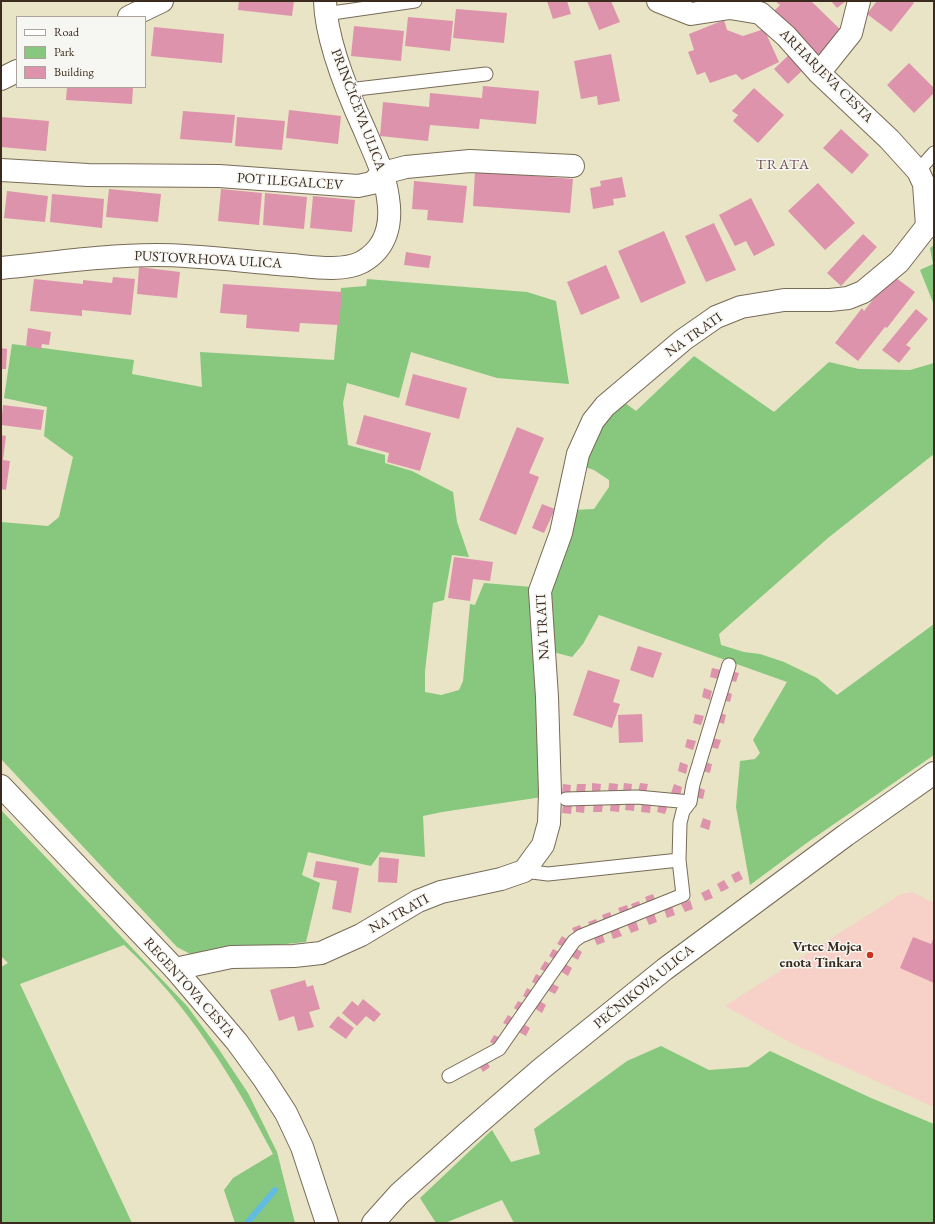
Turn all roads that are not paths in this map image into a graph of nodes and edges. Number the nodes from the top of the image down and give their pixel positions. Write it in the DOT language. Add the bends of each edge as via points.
graph roads {
  1 [pos="162,1"];
  2 [pos="415,1"];
  3 [pos="658,1"];
  4 [pos="859,1"];
  5 [pos="325,7"];
  6 [pos="131,16"];
  7 [pos="16,72"];
  8 [pos="818,73"];
  9 [pos="486,74"];
  10 [pos="1,79"];
  11 [pos="348,90"];
  12 [pos="934,153"];
  13 [pos="573,166"];
  14 [pos="1,170"];
  15 [pos="918,171"];
  16 [pos="383,173"];
  17 [pos="390,219"];
  18 [pos="930,226"];
  19 [pos="1,268"];
  20 [pos="729,665"];
  21 [pos="934,773"];
  22 [pos="1,786"];
  23 [pos="566,798"];
  24 [pos="690,802"];
  25 [pos="679,860"];
  26 [pos="524,871"];
  27 [pos="174,970"];
  28 [pos="449,1076"];
  29 [pos="327,1223"];
  30 [pos="373,1223"];
  1 -- 6 [label="street"];
  2 -- 5 [label="lane"];
  3 -- 8 [label="street, ARHARJEVA CESTA" via="691,14 730,8 760,13 786,36"];
  4 -- 8 [label="street" via="851,33"];
  5 -- 11 [label="street, PRINČIČEVA ULICA" via="330,37"];
  7 -- 10 [label="street"];
  8 -- 15 [label="street, ARHARJEVA CESTA" via="889,139"];
  9 -- 11 [label="lane"];
  11 -- 16 [label="street, PRINČIČEVA ULICA"];
  12 -- 15 [label="lane"];
  13 -- 16 [label="street, POT ILEGALCEV" via="470,161 406,167"];
  14 -- 16 [label="street, POT ILEGALCEV" via="88,175 219,176 358,186 372,183"];
  15 -- 18 [label="street, ARHARJEVA CESTA" via="924,184"];
  16 -- 17 [label="street, PRINČIČEVA ULICA"];
  17 -- 19 [label="street, PUSTOVRHOVA ULICA" via="383,244 363,262 347,267 157,255"];
  18 -- 26 [label="street, NA TRATI" via="899,262 863,292 848,298 784,300 741,307 716,317 683,340 605,406 593,421 578,454 561,532 540,591 547,697 549,823 543,845"];
  20 -- 24 [label="lane"];
  21 -- 30 [label="street, PEČNIKOVA ULICA" via="665,969 541,1069 466,1134 399,1194"];
  22 -- 27 [label="street, REGENTOVA CESTA"];
  23 -- 24 [label="lane" via="636,797"];
  24 -- 25 [label="lane" via="683,811 680,824"];
  25 -- 26 [label="lane" via="548,874"];
  25 -- 28 [label="lane" via="683,895 574,941 499,1049"];
  26 -- 27 [label="street, NA TRATI" via="501,879 441,892 418,901 361,935 321,953 231,957"];
  27 -- 29 [label="street, REGENTOVA CESTA" via="237,1042 286,1113 302,1147"];
}
